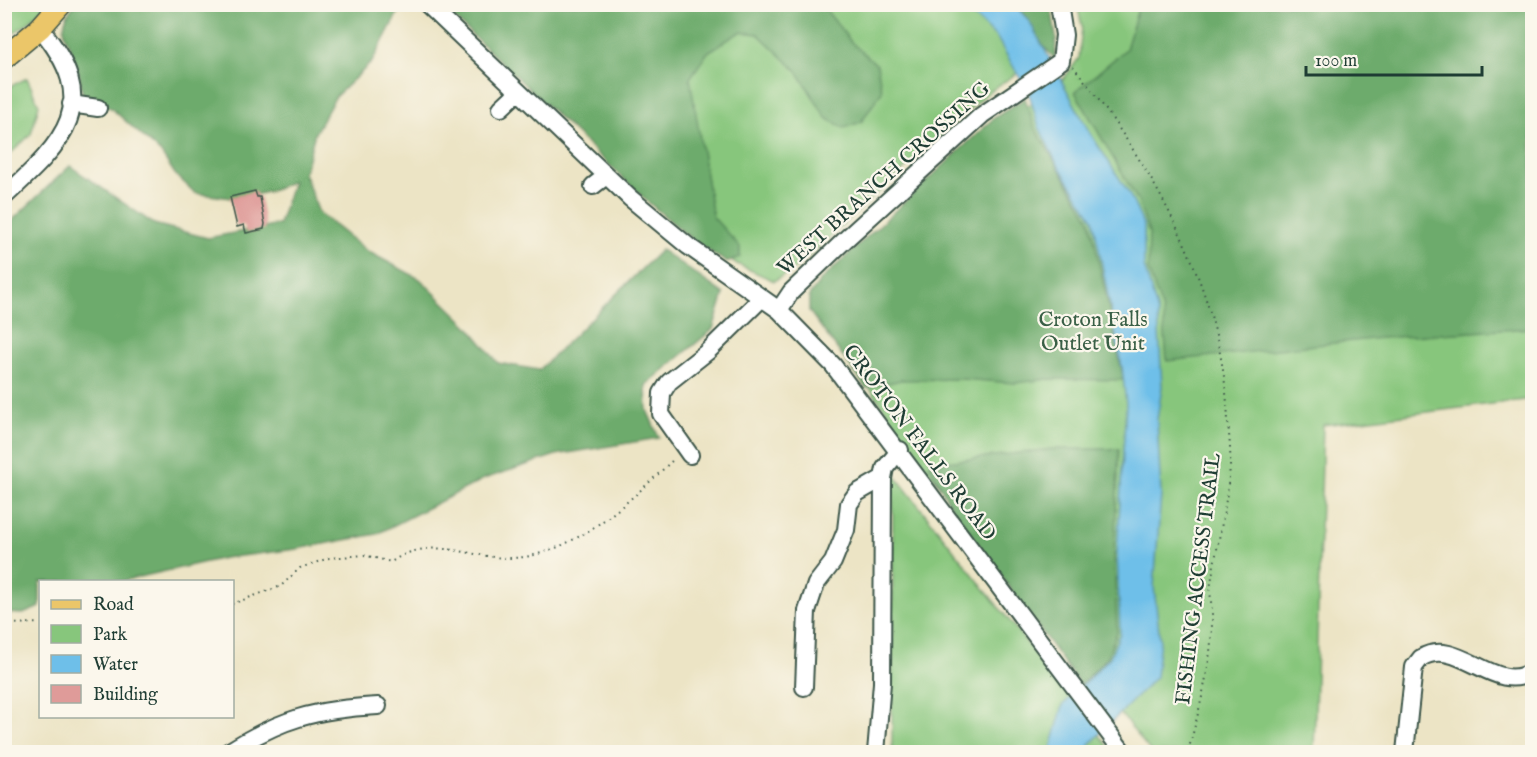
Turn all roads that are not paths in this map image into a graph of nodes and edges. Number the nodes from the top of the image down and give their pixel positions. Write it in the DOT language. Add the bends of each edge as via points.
graph roads {
  1 [pos="61,4"];
  2 [pos="427,4"];
  3 [pos="1059,4"];
  4 [pos="40,28"];
  5 [pos="4,58"];
  6 [pos="518,92"];
  7 [pos="71,104"];
  8 [pos="98,108"];
  9 [pos="501,108"];
  10 [pos="4,197"];
  11 [pos="762,298"];
  12 [pos="779,310"];
  13 [pos="895,444"];
  14 [pos="688,451"];
  15 [pos="883,478"];
  16 [pos="1533,671"];
  17 [pos="804,687"];
  18 [pos="378,706"];
  19 [pos="228,753"];
  20 [pos="876,753"];
  21 [pos="1123,753"];
  22 [pos="1405,753"];
  1 -- 4 [label="main road"];
  2 -- 6 [label="street, CROTON FALLS ROAD"];
  3 -- 12 [label="street, WEST BRANCH CROSSING" via="1064,35 1059,60 982,115 847,238 791,292"];
  4 -- 5 [label="main road"];
  4 -- 7 [label="street" via="64,60"];
  6 -- 9 [label="street"];
  6 -- 11 [label="street, CROTON FALLS ROAD" via="599,181"];
  7 -- 8 [label="street"];
  7 -- 10 [label="street" via="59,140"];
  11 -- 12 [label="street, CROTON FALLS ROAD"];
  11 -- 14 [label="street" via="707,352 669,382 662,393 661,414"];
  12 -- 13 [label="street, CROTON FALLS ROAD" via="833,364"];
  13 -- 15 [label="street"];
  13 -- 21 [label="street, CROTON FALLS ROAD"];
  15 -- 17 [label="street" via="857,493 849,504 846,530 833,562 816,584 807,611"];
  15 -- 20 [label="street" via="882,682"];
  16 -- 22 [label="street" via="1499,674 1447,652 1421,658 1414,667"];
  18 -- 19 [label="street" via="298,717 256,734"];
}
